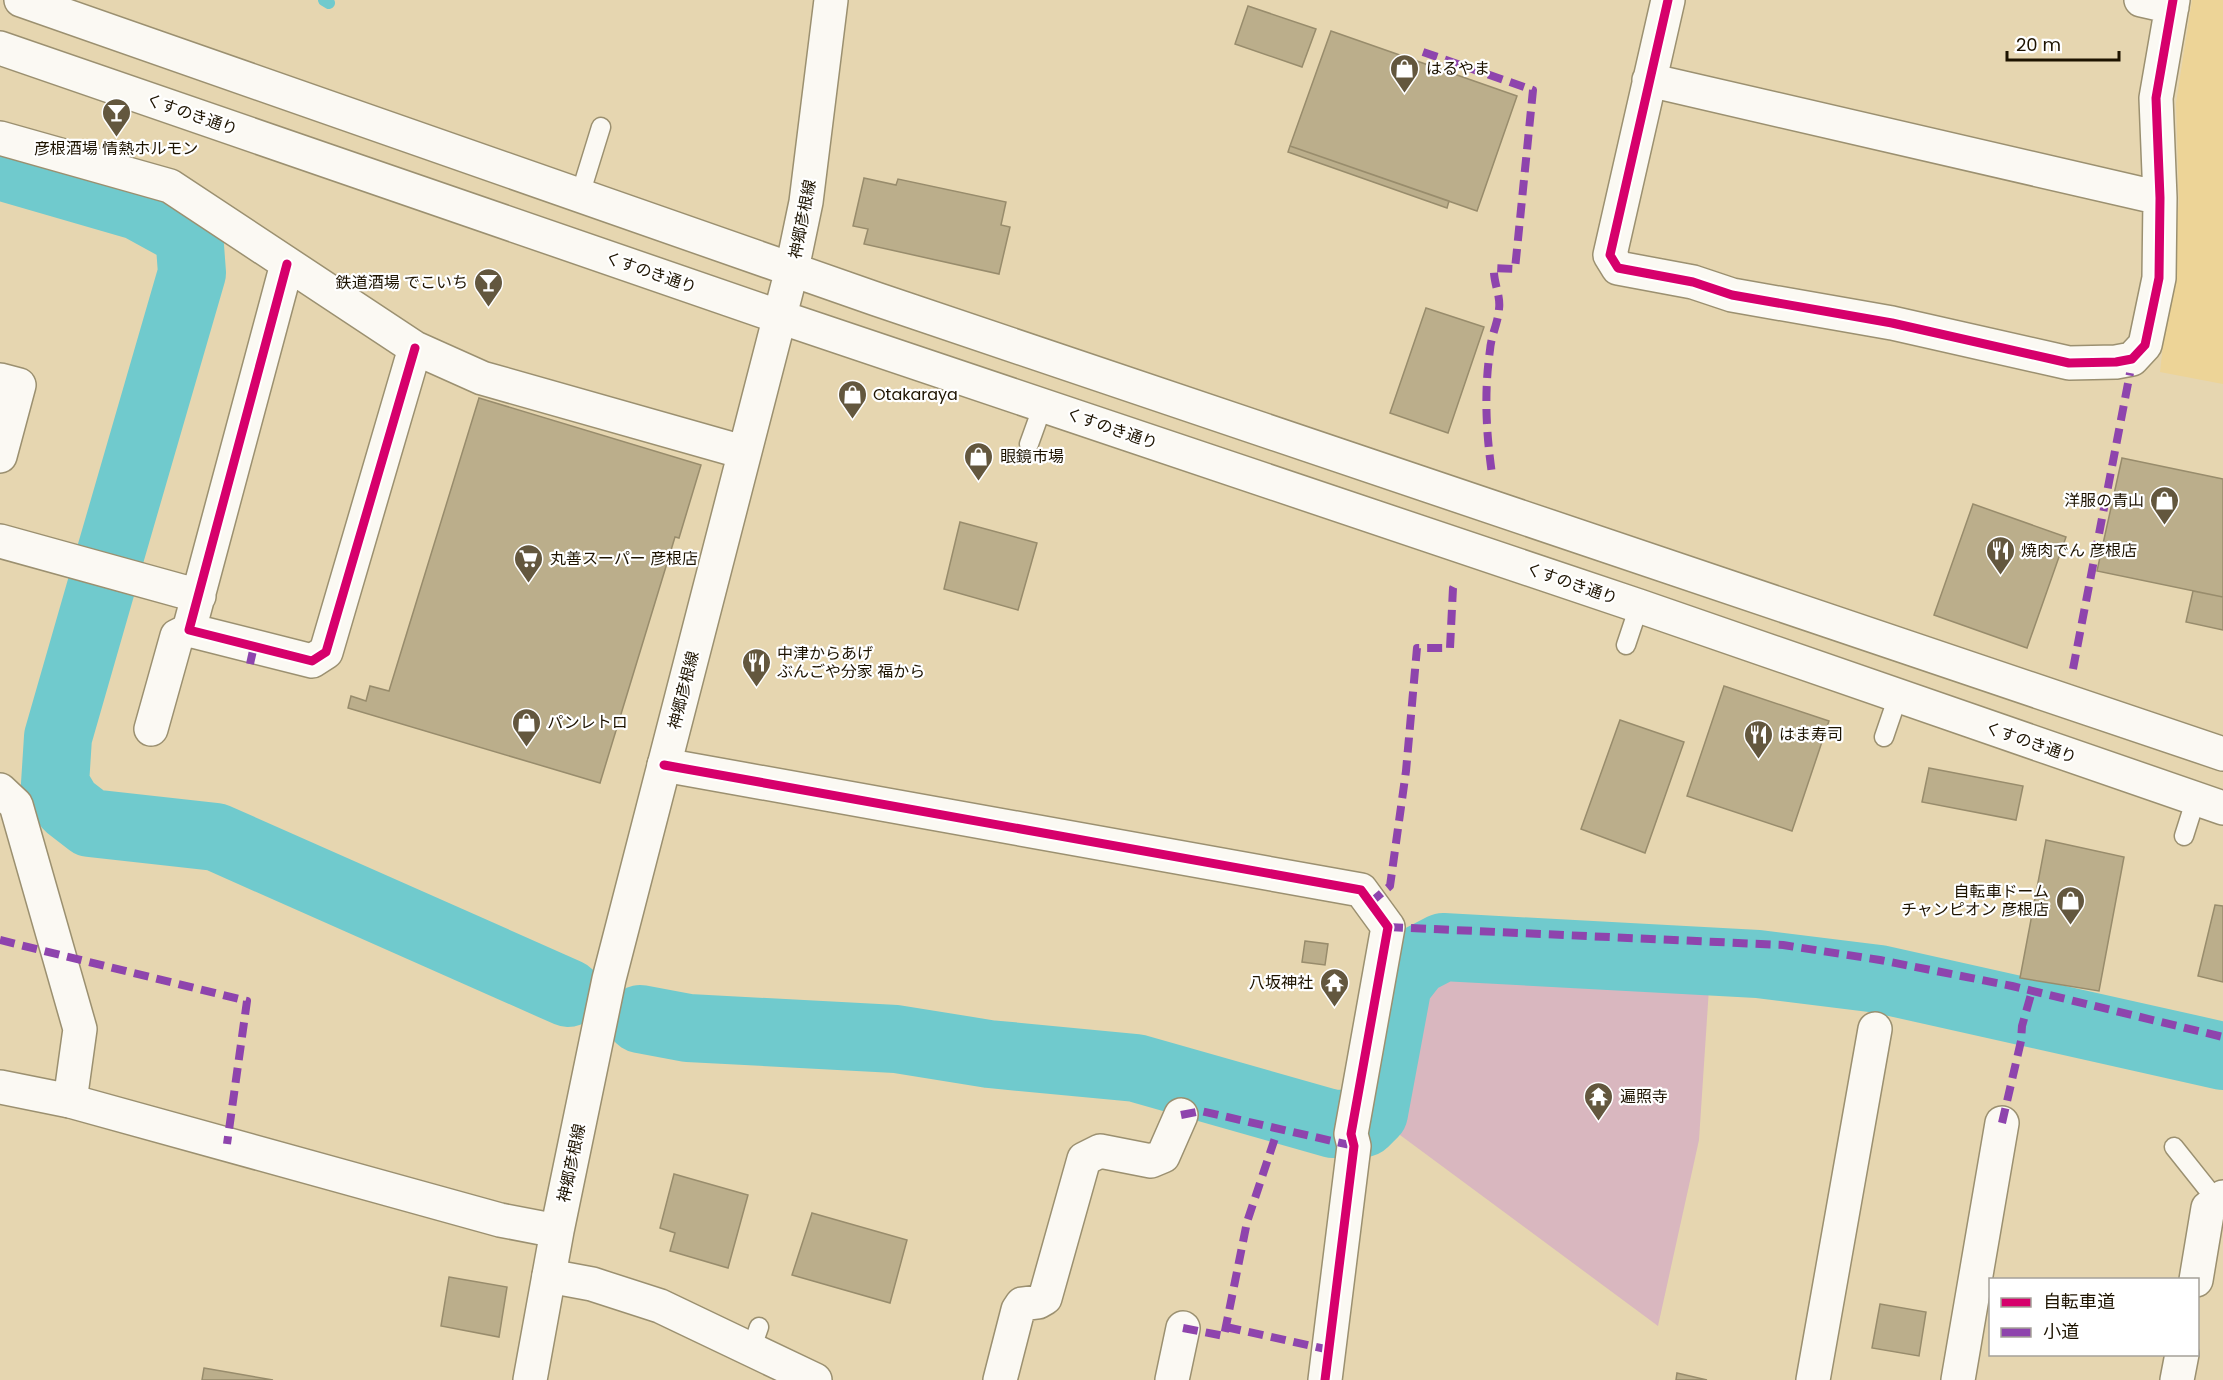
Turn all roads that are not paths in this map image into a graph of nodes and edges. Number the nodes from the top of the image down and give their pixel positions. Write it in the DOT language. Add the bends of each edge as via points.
graph roads {
  1 [pos="21,0"];
  2 [pos="831,0"];
  3 [pos="1668,0"];
  4 [pos="2162,2"];
  5 [pos="0,48"];
  6 [pos="1649,80"];
  7 [pos="601,126"];
  8 [pos="0,138"];
  9 [pos="580,195"];
  10 [pos="2160,198"];
  11 [pos="287,264"];
  12 [pos="792,269"];
  13 [pos="780,317"];
  14 [pos="414,348"];
  15 [pos="0,380"];
  16 [pos="1043,405"];
  17 [pos="1029,444"];
  18 [pos="743,452"];
  19 [pos="0,456"];
  20 [pos="0,541"];
  21 [pos="199,596"];
  22 [pos="1640,606"];
  23 [pos="189,630"];
  24 [pos="1626,645"];
  25 [pos="1898,696"];
  26 [pos="151,729"];
  27 [pos="1884,737"];
  28 [pos="2223,754"];
  29 [pos="664,765"];
  30 [pos="0,790"];
  31 [pos="2210,803"];
  32 [pos="2184,836"];
  33 [pos="1875,1029"];
  34 [pos="0,1088"];
  35 [pos="70,1101"];
  36 [pos="1181,1115"];
  37 [pos="2002,1123"];
  38 [pos="2174,1148"];
  39 [pos="2220,1199"];
  40 [pos="557,1231"];
  41 [pos="549,1276"];
  42 [pos="2196,1278"];
  43 [pos="1183,1328"];
  44 [pos="2182,1356"];
  45 [pos="530,1380"];
  46 [pos="815,1380"];
  47 [pos="1000,1380"];
  48 [pos="1172,1380"];
  49 [pos="1325,1380"];
  50 [pos="1813,1380"];
  51 [pos="1958,1380"];
  52 [pos="2177,1380"];
  1 -- 9 [label="street"];
  2 -- 12 [label="street, 神郷彦根線" via="808,193"];
  3 -- 6 [label="street"];
  4 -- 10 [label="street" via="2156,98"];
  5 -- 13 [label="street, くすのき通り"];
  6 -- 10 [label="street"];
  6 -- 10 [label="street" via="1610,255 1618,268 1693,282 1732,295 1892,323 2069,363 2132,359 2145,345 2159,278"];
  7 -- 9 [label="lane"];
  8 -- 11 [label="street" via="170,186"];
  9 -- 12 [label="street"];
  11 -- 14 [label="street"];
  11 -- 21 [label="street"];
  12 -- 13 [label="street, 神郷彦根線"];
  12 -- 28 [label="street"];
  13 -- 16 [label="street, くすのき通り"];
  13 -- 18 [label="street, 神郷彦根線"];
  14 -- 18 [label="street" via="482,378"];
  14 -- 23 [label="street" via="326,652 312,661"];
  15 -- 19 [label="street" via="19,385"];
  16 -- 17 [label="lane"];
  16 -- 22 [label="street, くすのき通り"];
  18 -- 29 [label="street, 神郷彦根線"];
  20 -- 21 [label="street"];
  21 -- 23 [label="street"];
  22 -- 24 [label="lane"];
  22 -- 25 [label="street, くすのき通り"];
  23 -- 26 [label="street" via="177,636"];
  25 -- 27 [label="lane"];
  25 -- 31 [label="street, くすのき通り"];
  29 -- 40 [label="street, 神郷彦根線" via="609,979"];
  29 -- 49 [label="street" via="1361,890 1388,927 1353,1121 1354,1146"];
  30 -- 35 [label="street" via="16,805 80,1029"];
  31 -- 32 [label="lane"];
  33 -- 50 [label="street"];
  34 -- 35 [label="street"];
  35 -- 40 [label="street" via="500,1220"];
  36 -- 47 [label="street" via="1162,1155 1151,1161 1100,1151 1084,1159 1046,1298 1022,1304 1018,1310"];
  37 -- 51 [label="street"];
  38 -- 39 [label="lane"];
  39 -- 42 [label="street" via="2208,1208"];
  40 -- 41 [label="street, 神郷彦根線"];
  41 -- 45 [label="street, 神郷彦根線"];
  41 -- 46 [label="street" via="592,1284 755,1338"];
  43 -- 48 [label="street"];
  44 -- 52 [label="street"];
}
